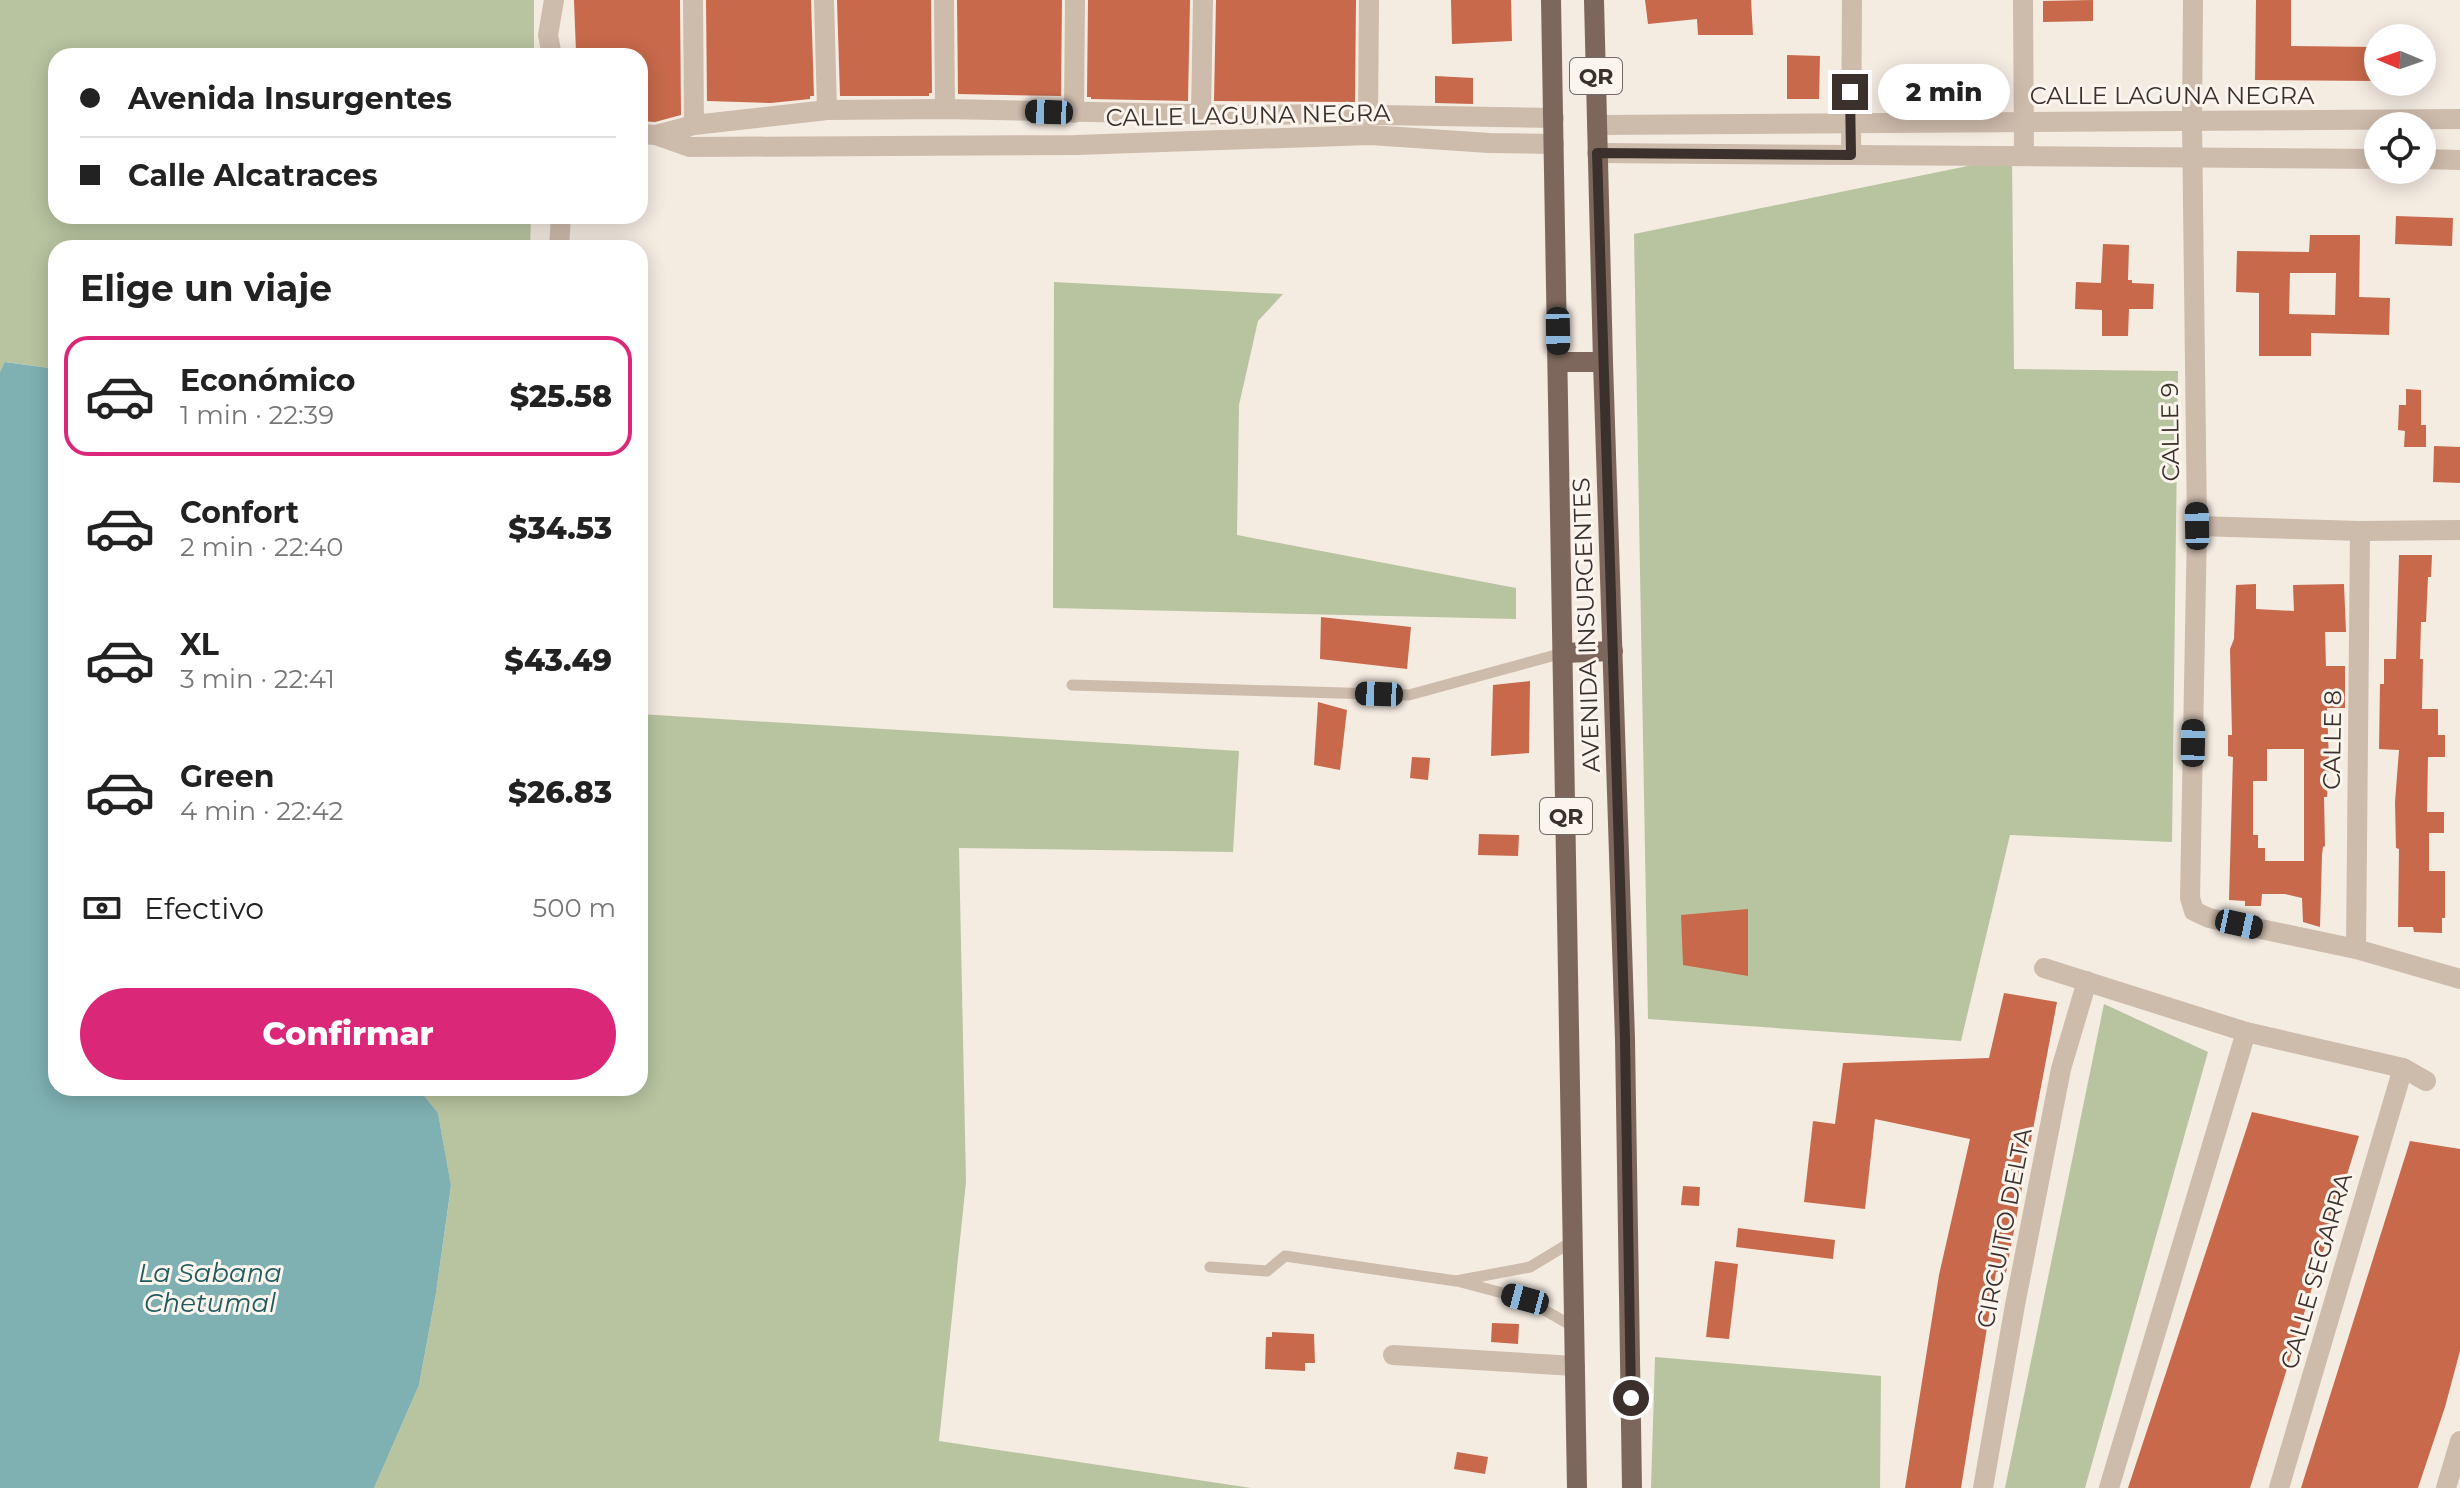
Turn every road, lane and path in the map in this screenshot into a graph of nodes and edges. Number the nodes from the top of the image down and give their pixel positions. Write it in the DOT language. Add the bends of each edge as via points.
graph roads {
  1 [pos="554,0"];
  2 [pos="693,0"];
  3 [pos="824,0"];
  4 [pos="944,0"];
  5 [pos="1075,0"];
  6 [pos="1203,0"];
  7 [pos="1369,0"];
  8 [pos="1551,0"];
  9 [pos="1594,0"];
  10 [pos="1852,0"];
  11 [pos="2023,0"];
  12 [pos="2193,0"];
  13 [pos="550,48"];
  14 [pos="945,109"];
  15 [pos="827,110"];
  16 [pos="1074,113"];
  17 [pos="1201,114"];
  18 [pos="1368,116"];
  19 [pos="1554,118"];
  20 [pos="2460,119"];
  21 [pos="2192,121"];
  22 [pos="2025,122"];
  23 [pos="1850,123"];
  24 [pos="694,125"];
  25 [pos="1597,125"];
  26 [pos="648,134"];
  27 [pos="1554,144"];
  28 [pos="1597,153"];
  29 [pos="1851,155"];
  30 [pos="2024,156"];
  31 [pos="2193,158"];
  32 [pos="2364,159"];
  33 [pos="2436,159"];
  34 [pos="2460,160"];
  35 [pos="1558,362"];
  36 [pos="1603,362"];
  37 [pos="2197,526"];
  38 [pos="2460,530"];
  39 [pos="2360,531"];
  40 [pos="1613,651"];
  41 [pos="1563,653"];
  42 [pos="1072,685"];
  43 [pos="2356,949"];
  44 [pos="2044,968"];
  45 [pos="2460,979"];
  46 [pos="2087,981"];
  47 [pos="2246,1032"];
  48 [pos="2403,1068"];
  49 [pos="2426,1081"];
  50 [pos="1573,1241"];
  51 [pos="1210,1267"];
  52 [pos="1456,1281"];
  53 [pos="1574,1327"];
  54 [pos="1393,1355"];
  55 [pos="1575,1366"];
  56 [pos="2460,1441"];
  57 [pos="1577,1488"];
  58 [pos="1632,1488"];
  59 [pos="1983,1488"];
  60 [pos="2109,1488"];
  61 [pos="2279,1488"];
  62 [pos="2446,1488"];
  1 -- 13 [label="street"];
  2 -- 24 [label="street"];
  3 -- 15 [label="street"];
  4 -- 14 [label="street"];
  5 -- 16 [label="street"];
  6 -- 17 [label="street"];
  7 -- 18 [label="street"];
  8 -- 19 [label="main road, AVENIDA INSURGENTES / QR"];
  9 -- 25 [label="main road, AVENIDA INSURGENTES / QR"];
  10 -- 23 [label="street"];
  11 -- 22 [label="street"];
  12 -- 21 [label="street, CALLE 9"];
  14 -- 15 [label="street, CALLE LAGUNA NEGRA"];
  14 -- 16 [label="street, CALLE LAGUNA NEGRA"];
  15 -- 24 [label="street, CALLE LAGUNA NEGRA"];
  16 -- 17 [label="street, CALLE LAGUNA NEGRA"];
  17 -- 18 [label="street, CALLE LAGUNA NEGRA"];
  18 -- 19 [label="street, CALLE LAGUNA NEGRA"];
  19 -- 27 [label="main road, AVENIDA INSURGENTES / QR"];
  20 -- 21 [label="street, CALLE LAGUNA NEGRA"];
  21 -- 22 [label="street, CALLE LAGUNA NEGRA"];
  21 -- 31 [label="street, CALLE 9"];
  22 -- 23 [label="street, CALLE LAGUNA NEGRA"];
  22 -- 30 [label="street"];
  23 -- 25 [label="street, CALLE LAGUNA NEGRA"];
  23 -- 29 [label="street"];
  24 -- 26 [label="street, CALLE LAGUNA NEGRA"];
  25 -- 28 [label="main road, AVENIDA INSURGENTES / QR"];
  26 -- 27 [label="street, CALLE LAGUNA NEGRA" via="690,147 1076,145 1370,135"];
  27 -- 35 [label="main road, AVENIDA INSURGENTES / QR"];
  28 -- 29 [label="street"];
  28 -- 36 [label="main road, AVENIDA INSURGENTES / QR"];
  29 -- 30 [label="street"];
  30 -- 31 [label="street"];
  31 -- 32 [label="street"];
  31 -- 37 [label="street, CALLE 9"];
  33 -- 34 [label="street"];
  35 -- 36 [label="main road"];
  35 -- 41 [label="main road, AVENIDA INSURGENTES / QR"];
  36 -- 40 [label="main road, AVENIDA INSURGENTES / QR"];
  37 -- 39 [label="street"];
  37 -- 43 [label="street, CALLE 9" via="2190,898 2194,911"];
  38 -- 39 [label="street"];
  39 -- 43 [label="street, CALLE 8"];
  40 -- 41 [label="main road"];
  40 -- 58 [label="main road, AVENIDA INSURGENTES / QR"];
  41 -- 42 [label="lane" via="1409,695"];
  41 -- 50 [label="main road, AVENIDA INSURGENTES / QR"];
  43 -- 45 [label="street"];
  44 -- 46 [label="street"];
  46 -- 47 [label="street"];
  46 -- 59 [label="street, CIRCUITO DELTA" via="2061,1069"];
  47 -- 48 [label="street"];
  47 -- 60 [label="street"];
  48 -- 49 [label="street"];
  48 -- 61 [label="street, CALLE SEGARRA"];
  50 -- 52 [label="lane" via="1530,1267"];
  50 -- 53 [label="main road, AVENIDA INSURGENTES / QR"];
  51 -- 52 [label="lane" via="1267,1271 1285,1256"];
  52 -- 53 [label="lane" via="1525,1299"];
  53 -- 55 [label="main road, AVENIDA INSURGENTES / QR"];
  54 -- 55 [label="street"];
  55 -- 57 [label="main road, AVENIDA INSURGENTES / QR"];
  56 -- 62 [label="street"];
}
